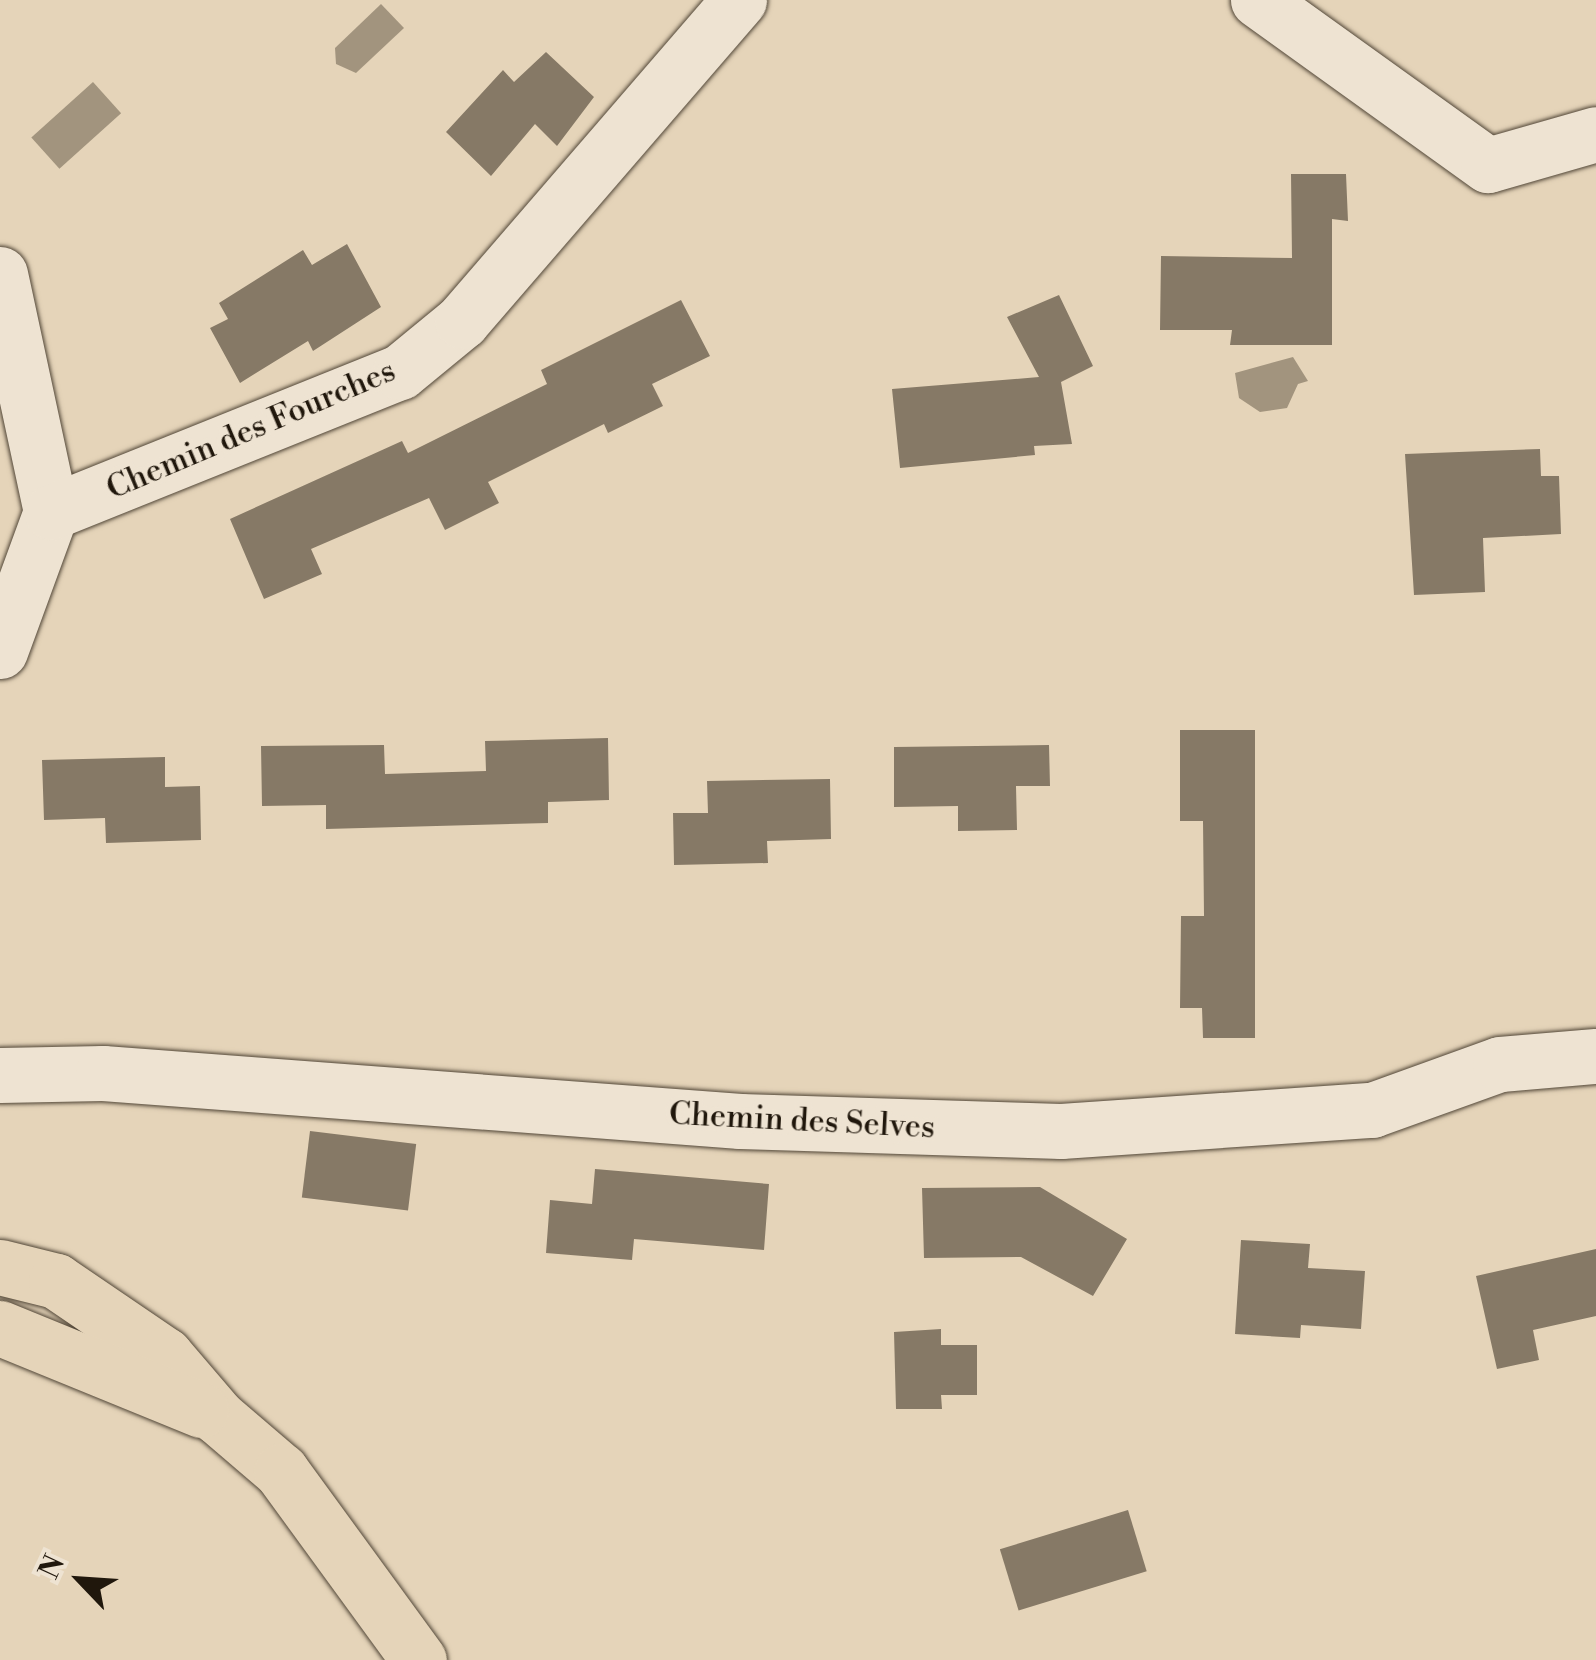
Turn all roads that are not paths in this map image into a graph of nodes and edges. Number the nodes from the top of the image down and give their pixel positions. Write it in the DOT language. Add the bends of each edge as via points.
graph roads {
  1 [pos="740,0"];
  2 [pos="1258,0"];
  3 [pos="1596,134"];
  4 [pos="0,274"];
  5 [pos="51,512"];
  6 [pos="0,651"];
  7 [pos="1596,1056"];
  8 [pos="0,1076"];
  9 [pos="0,1267"];
  10 [pos="0,1328"];
  11 [pos="218,1417"];
  12 [pos="419,1660"];
  1 -- 5 [label="street, Chemin des Fourches" via="462,321 400,372"];
  2 -- 3 [label="street" via="1488,166"];
  4 -- 5 [label="street"];
  5 -- 6 [label="street"];
  7 -- 8 [label="street, Chemin des Selves" via="1500,1064 1372,1110 1061,1131 740,1121 103,1073"];
  9 -- 11 [label="main road" via="56,1281 165,1354"];
  10 -- 11 [label="main road"];
  11 -- 12 [label="main road" via="281,1471"];
}
